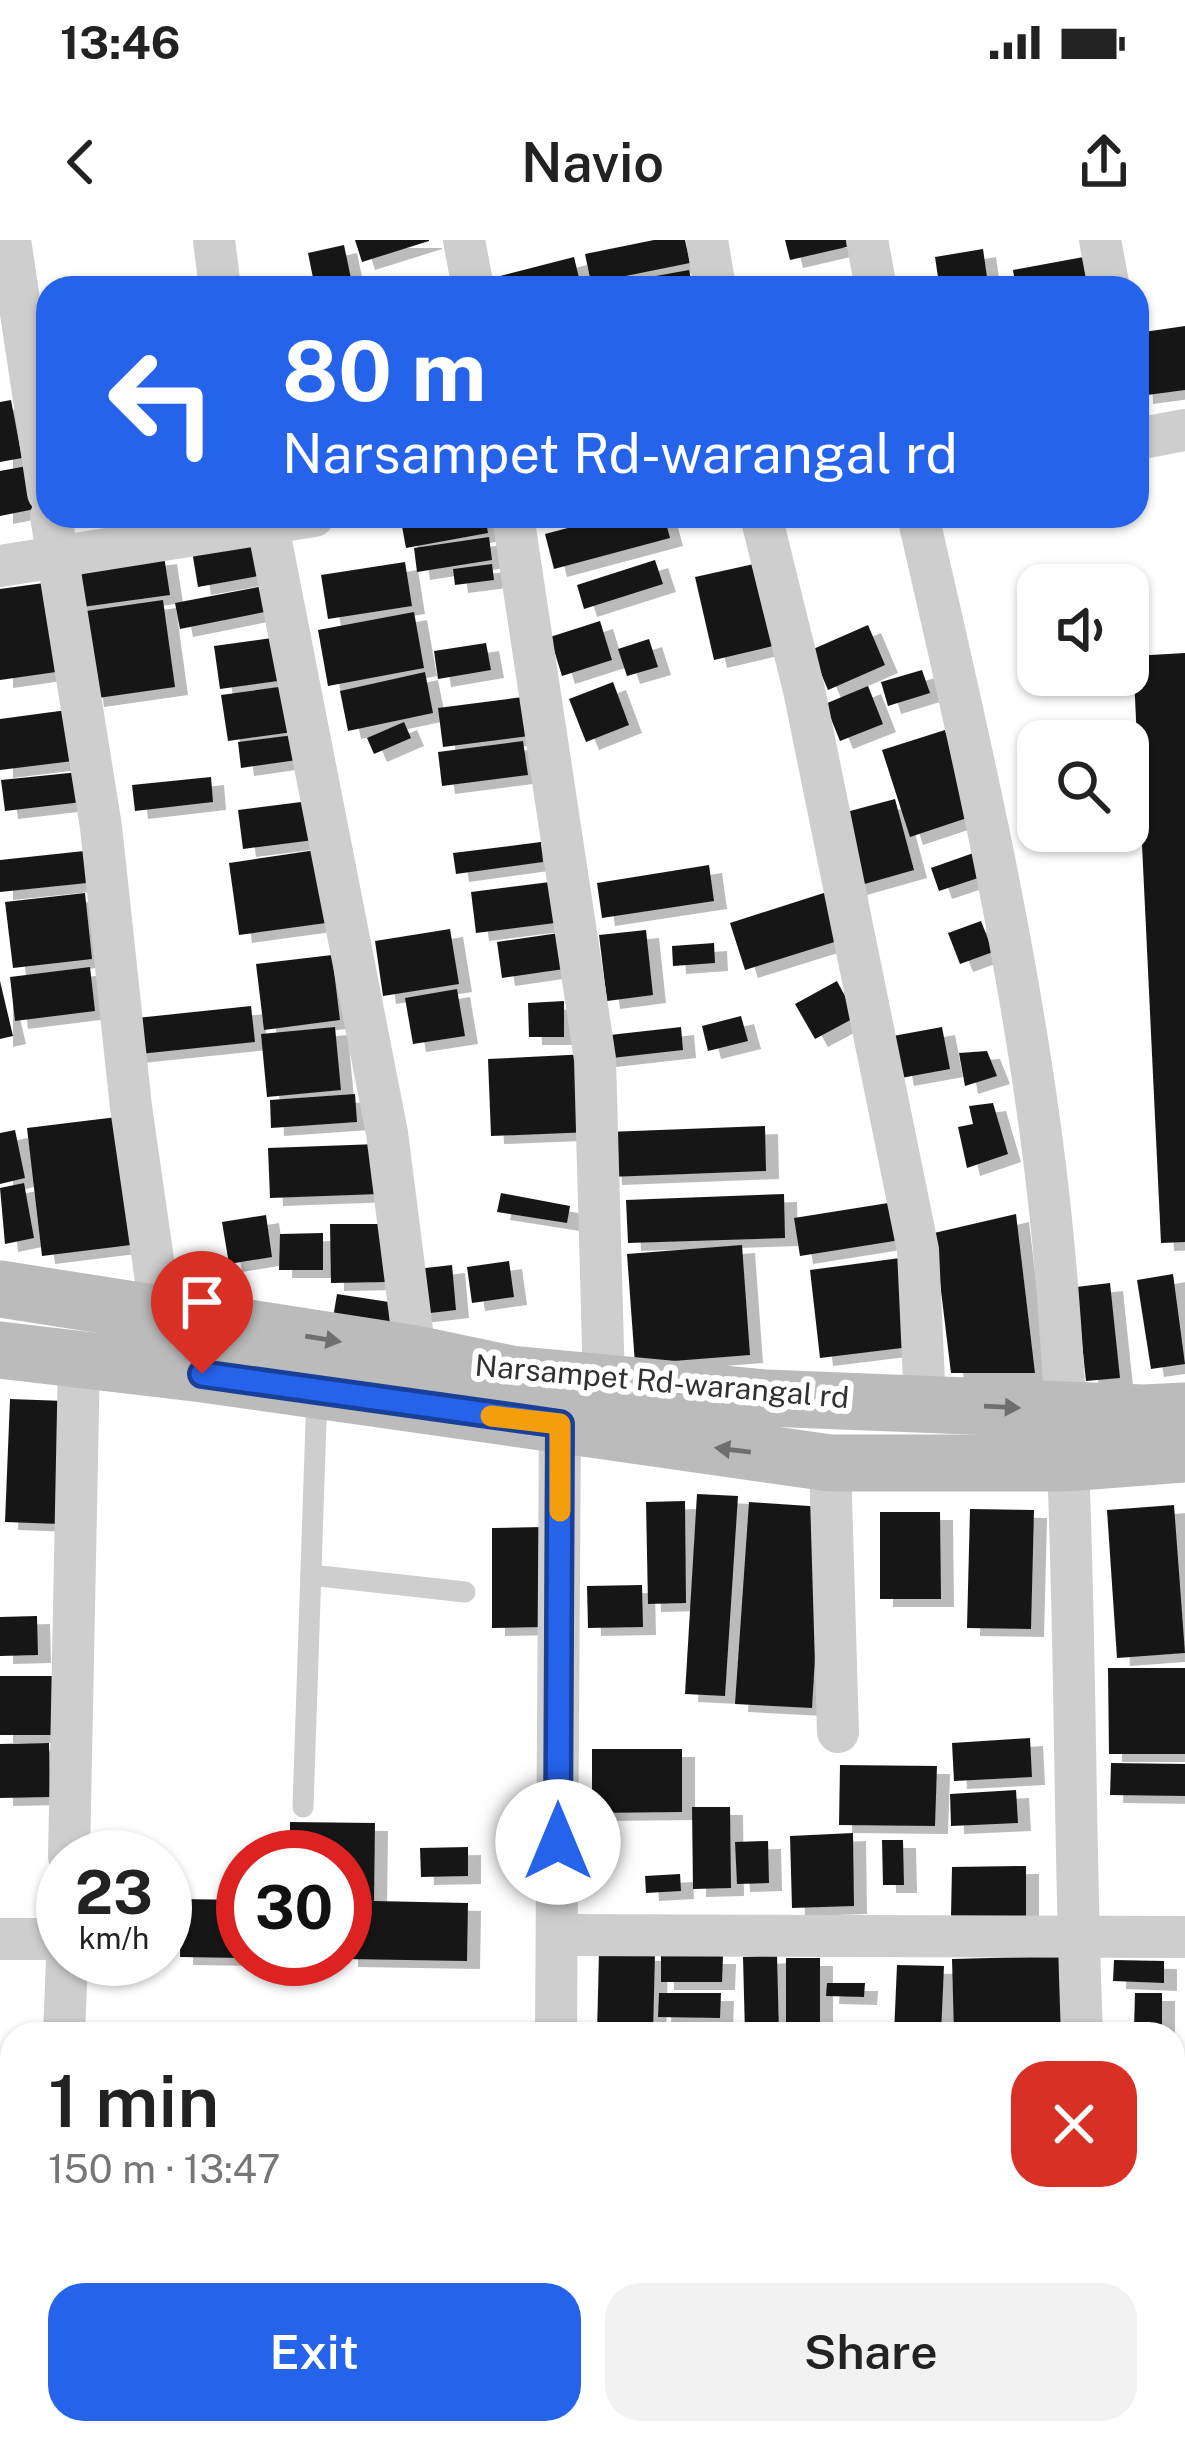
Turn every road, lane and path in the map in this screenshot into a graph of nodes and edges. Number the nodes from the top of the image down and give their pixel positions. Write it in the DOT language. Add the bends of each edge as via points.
graph roads {
  1 [pos="10,240"];
  2 [pos="214,240"];
  3 [pos="464,240"];
  4 [pos="707,240"];
  5 [pos="867,240"];
  6 [pos="1100,240"];
  7 [pos="218,276"];
  8 [pos="471,276"];
  9 [pos="713,276"];
  10 [pos="874,276"];
  11 [pos="1107,276"];
  12 [pos="36,414"];
  13 [pos="1185,430"];
  14 [pos="1149,438"];
  15 [pos="52,528"];
  16 [pos="224,528"];
  17 [pos="269,528"];
  18 [pos="515,528"];
  19 [pos="763,528"];
  20 [pos="921,528"];
  21 [pos="56,559"];
  22 [pos="0,566"];
  23 [pos="0,1289"];
  24 [pos="161,1315"];
  25 [pos="0,1350"];
  26 [pos="415,1354"];
  27 [pos="79,1360"];
  28 [pos="604,1383"];
  29 [pos="316,1391"];
  30 [pos="925,1402"];
  31 [pos="1185,1411"];
  32 [pos="560,1424"];
  33 [pos="1066,1436"];
  34 [pos="1185,1454"];
  35 [pos="830,1463"];
  36 [pos="311,1575"];
  37 [pos="465,1592"];
  38 [pos="838,1732"];
  39 [pos="303,1807"];
  40 [pos="70,1830"];
  41 [pos="558,1935"];
  42 [pos="1078,1936"];
  43 [pos="1185,1937"];
  44 [pos="0,1939"];
  45 [pos="36,1939"];
  46 [pos="66,1986"];
  47 [pos="64,2022"];
  48 [pos="556,2022"];
  49 [pos="1082,2022"];
  1 -- 12 [label="street"];
  2 -- 7 [label="street"];
  3 -- 8 [label="street"];
  4 -- 9 [label="street"];
  5 -- 10 [label="street"];
  6 -- 11 [label="street"];
  13 -- 14 [label="street"];
  15 -- 21 [label="street"];
  16 -- 21 [label="street"];
  17 -- 26 [label="street" via="387,1132"];
  18 -- 28 [label="street" via="595,1059"];
  19 -- 30 [label="street" via="804,690 918,1250"];
  20 -- 33 [label="street" via="981,789 1026,1041 1050,1208"];
  21 -- 22 [label="street"];
  21 -- 24 [label="street" via="101,827"];
  23 -- 24 [label="main road, Narsampet Rd-warangal rd"];
  24 -- 26 [label="main road, Narsampet Rd-warangal rd, one-way"];
  25 -- 27 [label="main road, Narsampet Rd-warangal rd"];
  26 -- 28 [label="main road, Narsampet Rd-warangal rd"];
  27 -- 29 [label="main road, Narsampet Rd-warangal rd"];
  27 -- 40 [label="street"];
  28 -- 30 [label="main road, Narsampet Rd-warangal rd" via="766,1399"];
  29 -- 32 [label="main road, Narsampet Rd-warangal rd"];
  29 -- 36 [label="lane"];
  30 -- 33 [label="main road, Narsampet Rd-warangal rd, one-way"];
  31 -- 33 [label="main road, Narsampet Rd-warangal rd"];
  35 -- 32 [label="main road, Narsampet Rd-warangal rd, one-way"];
  32 -- 41 [label="street"];
  33 -- 34 [label="main road, Narsampet Rd-warangal rd"];
  33 -- 35 [label="main road, Narsampet Rd-warangal rd"];
  33 -- 42 [label="street"];
  35 -- 38 [label="street"];
  36 -- 37 [label="lane"];
  36 -- 39 [label="lane"];
  41 -- 42 [label="street"];
  41 -- 48 [label="street"];
  42 -- 43 [label="street"];
  42 -- 49 [label="street"];
  44 -- 45 [label="street"];
  46 -- 47 [label="street"];
}
